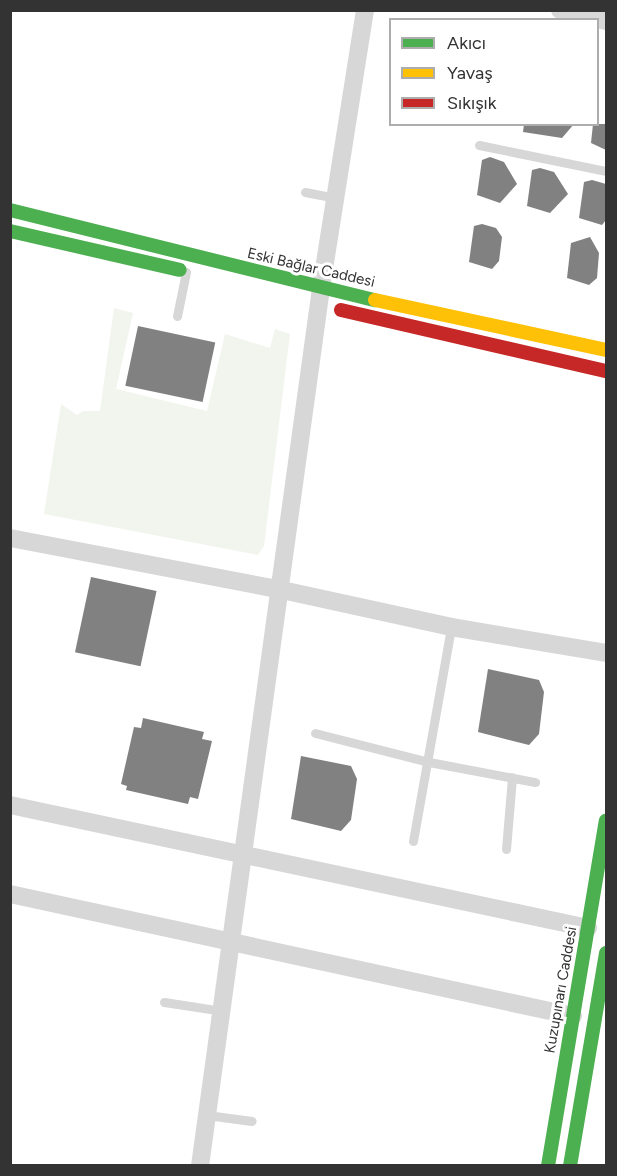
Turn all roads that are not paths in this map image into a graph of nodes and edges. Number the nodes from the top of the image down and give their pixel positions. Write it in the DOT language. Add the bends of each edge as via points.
graph roads {
  1 [pos="365,10"];
  2 [pos="560,10"];
  3 [pos="593,18"];
  4 [pos="479,145"];
  5 [pos="606,171"];
  6 [pos="305,192"];
  7 [pos="336,198"];
  8 [pos="10,210"];
  9 [pos="10,231"];
  10 [pos="191,273"];
  11 [pos="316,298"];
  12 [pos="177,316"];
  13 [pos="606,350"];
  14 [pos="606,371"];
  15 [pos="10,538"];
  16 [pos="282,590"];
  17 [pos="451,627"];
  18 [pos="606,653"];
  19 [pos="315,733"];
  20 [pos="429,762"];
  21 [pos="512,777"];
  22 [pos="535,782"];
  23 [pos="10,805"];
  24 [pos="606,821"];
  25 [pos="412,841"];
  26 [pos="506,849"];
  27 [pos="244,853"];
  28 [pos="10,894"];
  29 [pos="588,928"];
  30 [pos="234,942"];
  31 [pos="606,953"];
  32 [pos="164,1002"];
  33 [pos="223,1011"];
  34 [pos="573,1016"];
  35 [pos="207,1115"];
  36 [pos="252,1121"];
  37 [pos="200,1166"];
  38 [pos="548,1166"];
  39 [pos="570,1166"];
  1 -- 7 [label="street"];
  2 -- 3 [label="street"];
  4 -- 5 [label="lane"];
  6 -- 7 [label="lane"];
  7 -- 11 [label="street"];
  8 -- 11 [label="street, Eski Bağlar Caddesi"];
  9 -- 10 [label="street"];
  10 -- 12 [label="lane"];
  11 -- 13 [label="street, Eski Bağlar Caddesi"];
  11 -- 14 [label="street, Eski Bağlar Caddesi"];
  11 -- 16 [label="street"];
  15 -- 16 [label="street"];
  16 -- 17 [label="street"];
  16 -- 27 [label="street"];
  17 -- 18 [label="street"];
  17 -- 20 [label="lane"];
  19 -- 20 [label="lane"];
  20 -- 21 [label="lane"];
  20 -- 25 [label="lane"];
  21 -- 22 [label="lane"];
  21 -- 26 [label="lane"];
  23 -- 27 [label="street"];
  24 -- 29 [label="street, Kuzupınarı Caddesi"];
  27 -- 29 [label="street"];
  27 -- 30 [label="street"];
  28 -- 30 [label="street"];
  29 -- 34 [label="street, Kuzupınarı Caddesi"];
  30 -- 33 [label="street"];
  30 -- 34 [label="street"];
  31 -- 39 [label="street"];
  32 -- 33 [label="lane"];
  33 -- 35 [label="street"];
  34 -- 38 [label="street, Kuzupınarı Caddesi"];
  35 -- 36 [label="lane"];
  35 -- 37 [label="street"];
}
